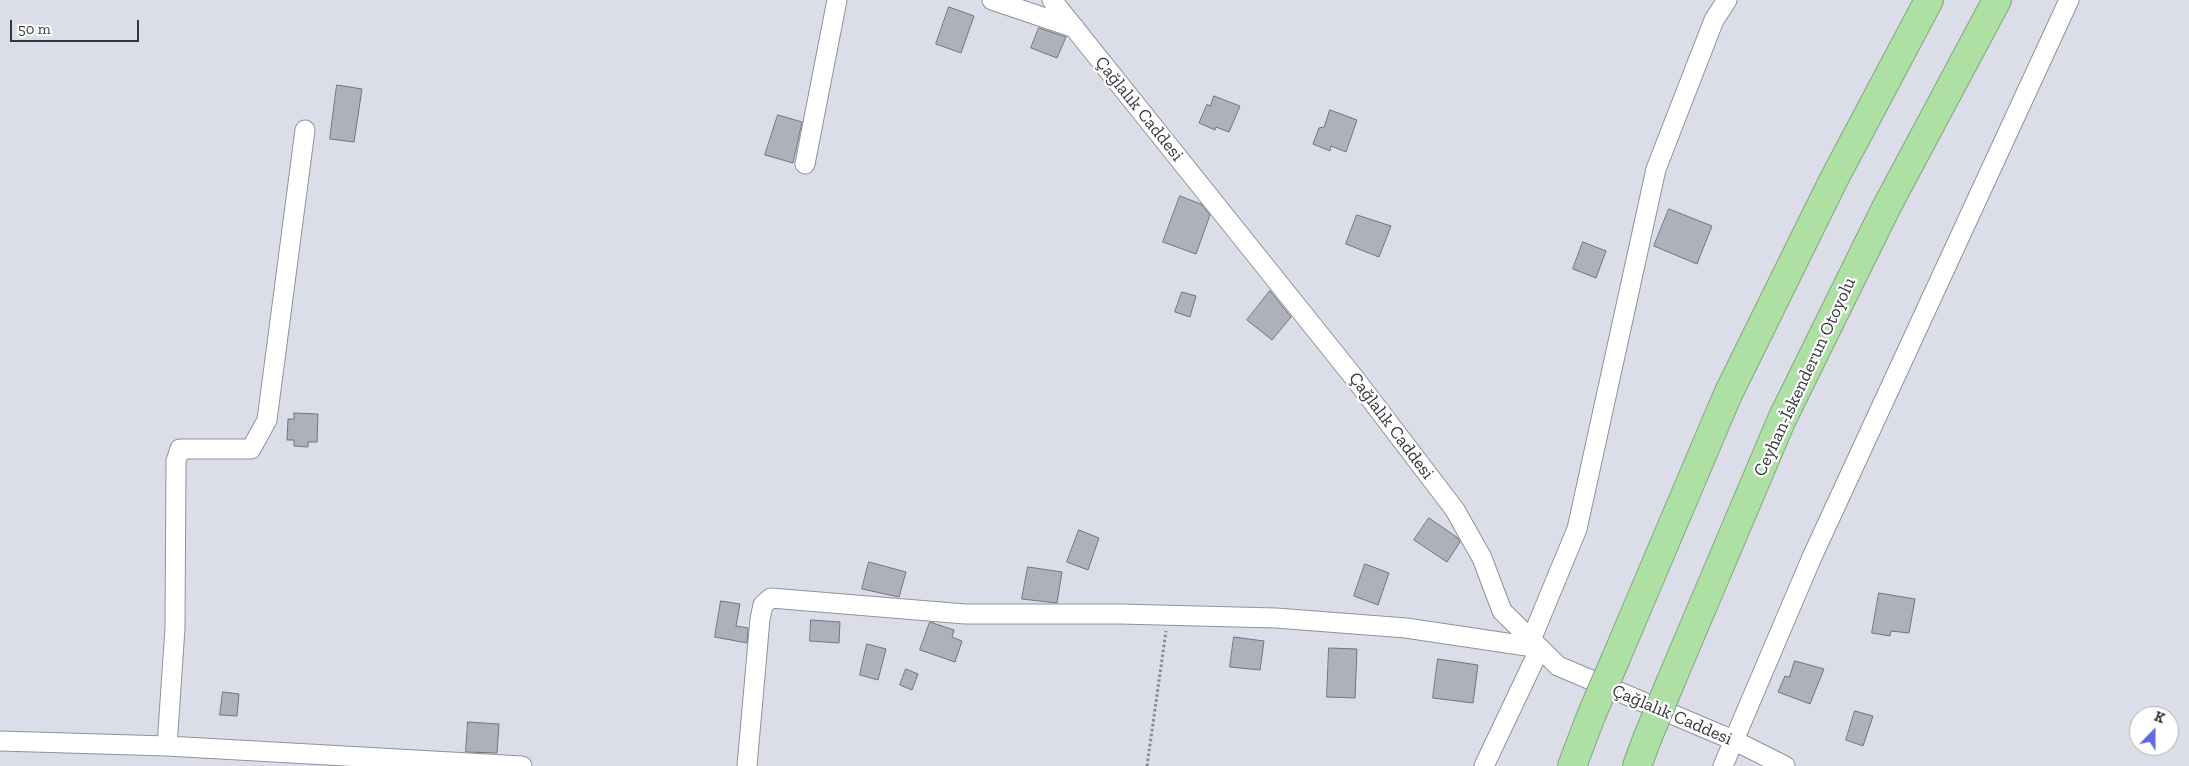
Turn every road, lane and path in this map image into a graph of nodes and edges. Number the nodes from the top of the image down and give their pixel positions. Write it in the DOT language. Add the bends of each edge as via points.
graph roads {
  1 [pos="837,0"];
  2 [pos="992,0"];
  3 [pos="1052,0"];
  4 [pos="1727,0"];
  5 [pos="1929,0"];
  6 [pos="1997,0"];
  7 [pos="2069,0"];
  8 [pos="1075,28"];
  9 [pos="305,130"];
  10 [pos="805,164"];
  11 [pos="1168,616"];
  12 [pos="1535,644"];
  13 [pos="1733,740"];
  14 [pos="0,741"];
  15 [pos="167,746"];
  16 [pos="522,766"];
  17 [pos="747,766"];
  18 [pos="1147,766"];
  19 [pos="1484,766"];
  20 [pos="1572,766"];
  21 [pos="1637,766"];
  22 [pos="1723,766"];
  23 [pos="1786,766"];
  1 -- 10 [label="street"];
  2 -- 8 [label="street"];
  3 -- 8 [label="street, Çağlalık Caddesi"];
  4 -- 12 [label="street" via="1714,20 1656,169 1577,529"];
  5 -- 20 [label="highway, bridge" via="1834,179 1728,394"];
  6 -- 21 [label="highway, Ceyhan-İskenderun Otoyolu, bridge" via="1887,206 1782,419"];
  7 -- 13 [label="street" via="1812,557"];
  8 -- 12 [label="street, Çağlalık Caddesi" via="1356,380 1455,510 1482,558 1502,611"];
  9 -- 15 [label="street" via="267,420 251,449 180,449 176,461 175,628"];
  11 -- 12 [label="street" via="1276,618 1406,628"];
  11 -- 17 [label="street" via="965,614 771,598 763,605 760,619"];
  11 -- 18 [label="path"];
  12 -- 13 [label="street, Çağlalık Caddesi" via="1558,666"];
  12 -- 19 [label="street"];
  13 -- 22 [label="street"];
  13 -- 23 [label="street, Çağlalık Caddesi"];
  14 -- 15 [label="street"];
  15 -- 16 [label="street"];
}
